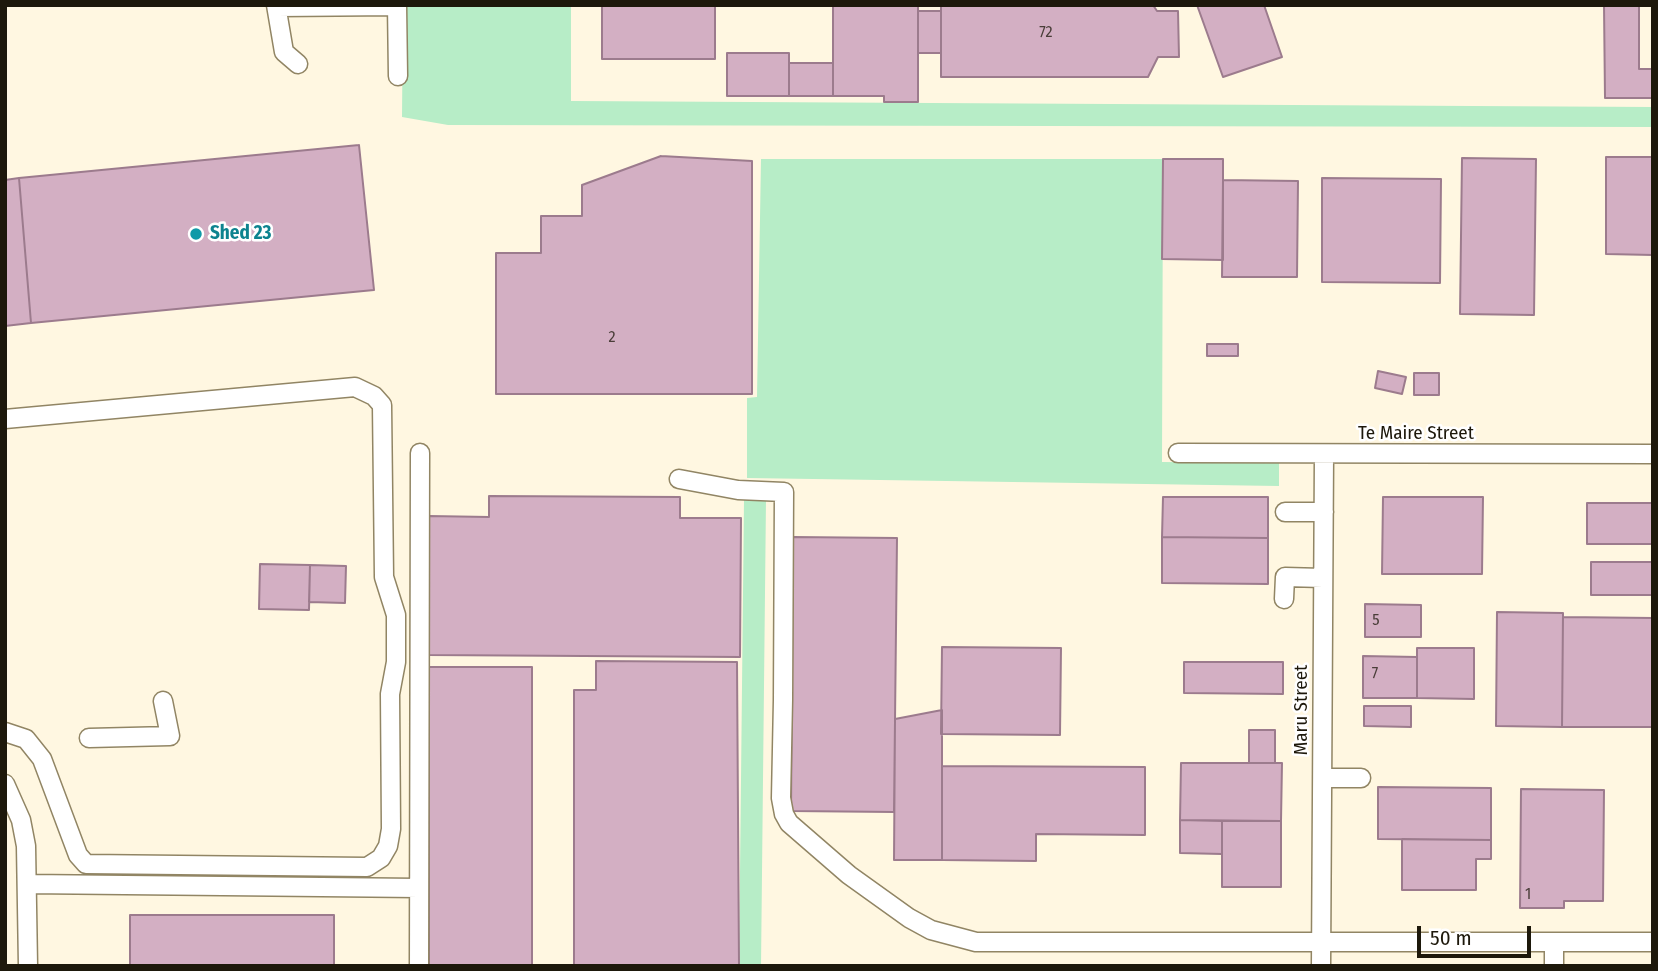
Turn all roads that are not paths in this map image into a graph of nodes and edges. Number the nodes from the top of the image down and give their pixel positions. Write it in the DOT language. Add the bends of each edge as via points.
graph roads {
  1 [pos="276,6"];
  2 [pos="397,6"];
  3 [pos="298,64"];
  4 [pos="398,76"];
  5 [pos="5,419"];
  6 [pos="420,453"];
  7 [pos="1178,453"];
  8 [pos="1653,454"];
  9 [pos="1324,455"];
  10 [pos="678,479"];
  11 [pos="1284,512"];
  12 [pos="1324,512"];
  13 [pos="1323,578"];
  14 [pos="1284,599"];
  15 [pos="163,701"];
  16 [pos="5,732"];
  17 [pos="89,738"];
  18 [pos="1323,778"];
  19 [pos="1360,778"];
  20 [pos="5,784"];
  21 [pos="27,884"];
  22 [pos="419,888"];
  23 [pos="1321,942"];
  24 [pos="1653,942"];
  25 [pos="1555,943"];
  26 [pos="28,966"];
  27 [pos="419,966"];
  28 [pos="1321,966"];
  29 [pos="1554,966"];
  1 -- 2 [label="street"];
  1 -- 3 [label="street" via="284,52"];
  2 -- 4 [label="street"];
  5 -- 16 [label="street" via="355,387 374,396 382,405 384,577 396,615 388,846 381,858 366,867 86,864 78,855 42,759 26,739"];
  6 -- 22 [label="street"];
  7 -- 9 [label="street, Te Maire Street"];
  8 -- 9 [label="street, Te Maire Street"];
  9 -- 12 [label="street, Maru Street"];
  10 -- 23 [label="street" via="738,490 784,492 781,806 789,823 849,875 920,924 976,942"];
  11 -- 12 [label="street"];
  12 -- 13 [label="street, Maru Street"];
  13 -- 14 [label="street" via="1284,577"];
  13 -- 18 [label="street, Maru Street"];
  15 -- 17 [label="street" via="170,736"];
  18 -- 19 [label="street"];
  18 -- 23 [label="street, Maru Street"];
  20 -- 21 [label="street" via="21,820"];
  21 -- 22 [label="street"];
  21 -- 26 [label="street"];
  22 -- 27 [label="street"];
  23 -- 25 [label="street"];
  23 -- 28 [label="street, Maru Street"];
  24 -- 25 [label="street"];
  25 -- 29 [label="street"];
}
